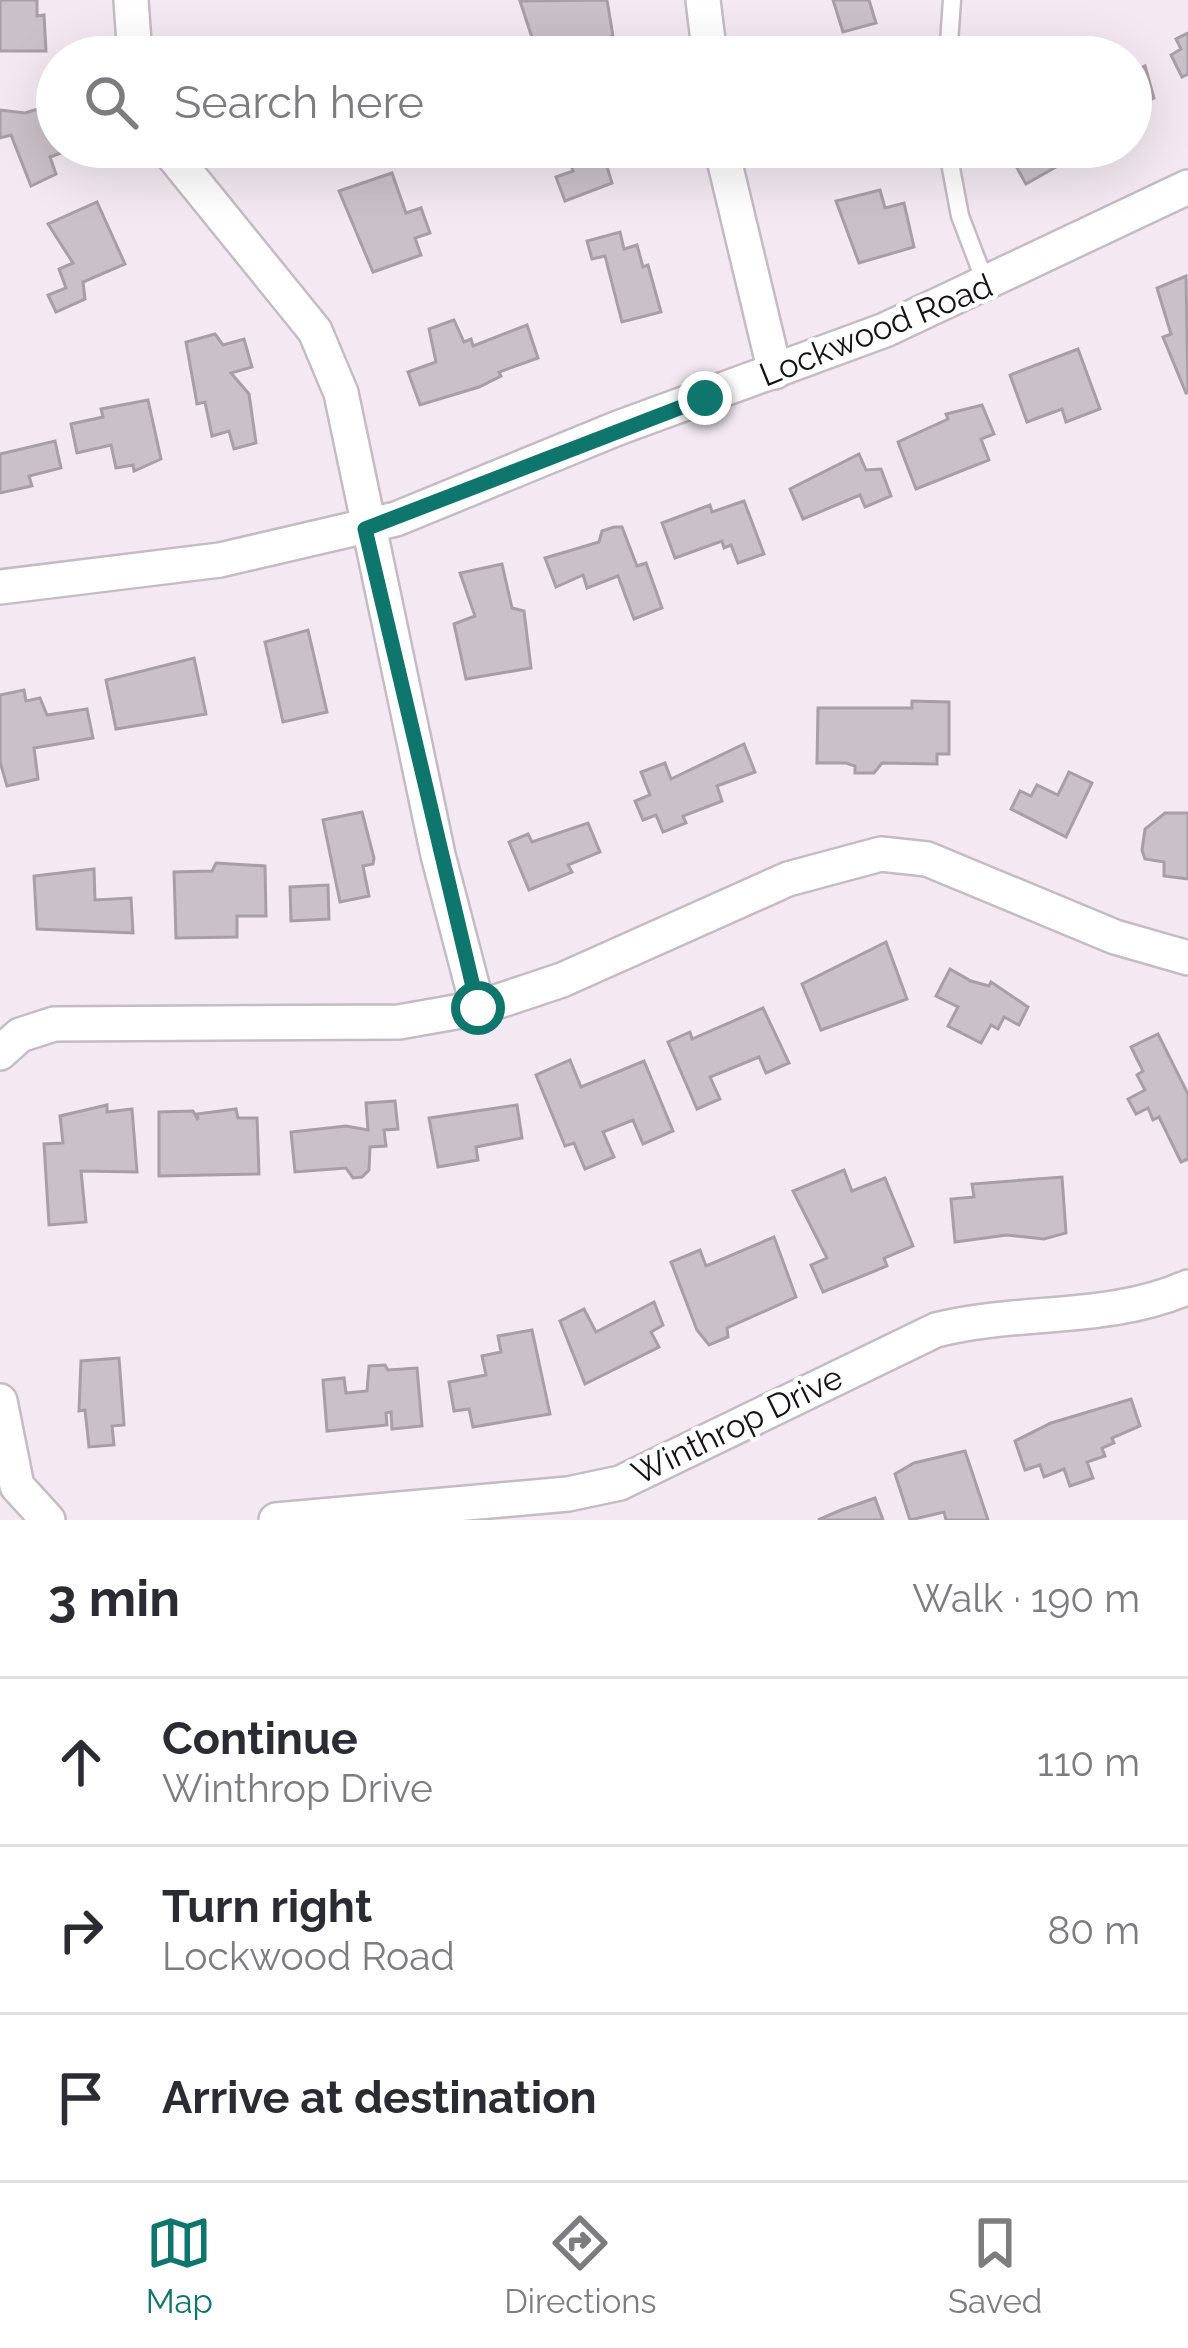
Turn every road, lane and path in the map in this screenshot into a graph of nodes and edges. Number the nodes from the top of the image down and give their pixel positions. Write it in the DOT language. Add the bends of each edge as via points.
graph roads {
  1 [pos="131,0"];
  2 [pos="704,0"];
  3 [pos="952,0"];
  4 [pos="134,36"];
  5 [pos="708,36"];
  6 [pos="949,36"];
  7 [pos="183,168"];
  8 [pos="726,168"];
  9 [pos="951,168"];
  10 [pos="1188,187"];
  11 [pos="987,285"];
  12 [pos="775,372"];
  13 [pos="365,529"];
  14 [pos="0,587"];
  15 [pos="1188,958"];
  16 [pos="478,1008"];
  17 [pos="0,1053"];
  18 [pos="1188,1287"];
  19 [pos="0,1401"];
  20 [pos="48,1520"];
  21 [pos="276,1520"];
  1 -- 4 [label="street"];
  2 -- 5 [label="street"];
  3 -- 6 [label="lane"];
  7 -- 13 [label="street" via="315,331 341,393"];
  8 -- 12 [label="street"];
  9 -- 11 [label="lane"];
  10 -- 11 [label="street, Lockwood Road"];
  11 -- 12 [label="street, Lockwood Road"];
  12 -- 13 [label="street, Lockwood Road"];
  13 -- 14 [label="street, Lockwood Road" via="220,560"];
  13 -- 16 [label="street"];
  15 -- 16 [label="street" via="1114,937 927,859 881,854 788,879 562,980"];
  16 -- 17 [label="street" via="399,1022 54,1024 20,1035"];
  18 -- 21 [label="street, Winthrop Drive" via="1120,1307 936,1330 620,1483"];
  19 -- 20 [label="street" via="16,1486"];
}
